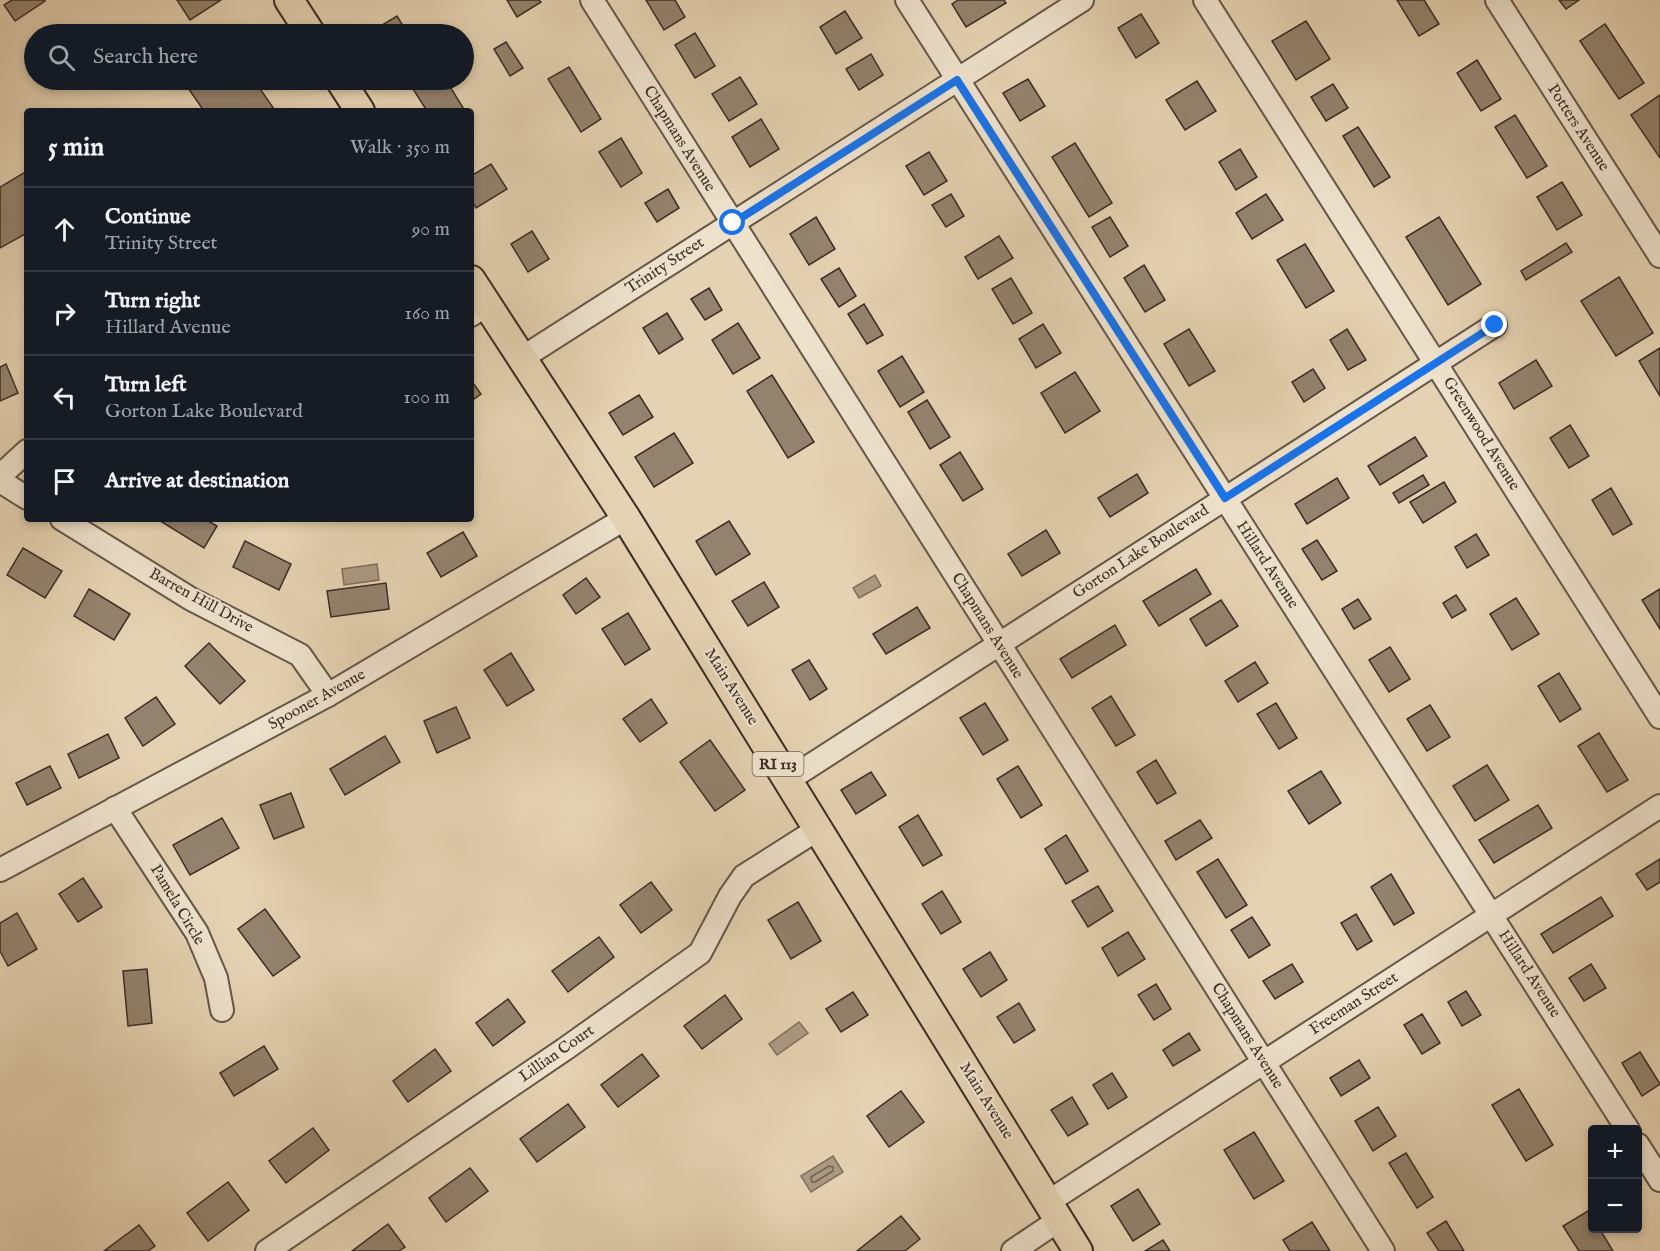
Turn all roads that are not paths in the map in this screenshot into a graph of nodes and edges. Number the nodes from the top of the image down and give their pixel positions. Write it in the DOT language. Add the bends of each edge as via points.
graph roads {
  1 [pos="289,0"];
  2 [pos="592,0"];
  3 [pos="907,0"];
  4 [pos="1082,0"];
  5 [pos="1205,0"];
  6 [pos="1497,0"];
  7 [pos="305,24"];
  8 [pos="957,80"];
  9 [pos="346,90"];
  10 [pos="358,108"];
  11 [pos="733,223"];
  12 [pos="1660,256"];
  13 [pos="474,291"];
  14 [pos="479,309"];
  15 [pos="1495,325"];
  16 [pos="522,358"];
  17 [pos="1435,363"];
  18 [pos="24,454"];
  19 [pos="0,476"];
  20 [pos="0,482"];
  21 [pos="24,496"];
  22 [pos="1225,498"];
  23 [pos="626,518"];
  24 [pos="67,522"];
  25 [pos="999,644"];
  26 [pos="328,694"];
  27 [pos="1660,717"];
  28 [pos="788,780"];
  29 [pos="1660,806"];
  30 [pos="116,808"];
  31 [pos="818,829"];
  32 [pos="0,870"];
  33 [pos="1491,915"];
  34 [pos="222,1010"];
  35 [pos="1264,1062"];
  36 [pos="1625,1125"];
  37 [pos="1642,1151"];
  38 [pos="1660,1180"];
  39 [pos="1054,1211"];
  40 [pos="267,1251"];
  41 [pos="1013,1251"];
  42 [pos="1078,1251"];
  43 [pos="1383,1251"];
  1 -- 7 [label="main road"];
  2 -- 11 [label="street, Chapmans Avenue"];
  3 -- 8 [label="street, Hillard Avenue"];
  4 -- 8 [label="street, Trinity Street"];
  5 -- 17 [label="street, Greenwood Avenue"];
  6 -- 12 [label="street, Potters Avenue"];
  8 -- 11 [label="street, Trinity Street"];
  8 -- 22 [label="street, Hillard Avenue"];
  9 -- 10 [label="main road"];
  11 -- 16 [label="street, Trinity Street"];
  11 -- 25 [label="street, Chapmans Avenue"];
  13 -- 14 [label="main road, Main Avenue / RI 113"];
  14 -- 16 [label="main road, Main Avenue / RI 113"];
  15 -- 17 [label="street, Gorton Lake Boulevard"];
  16 -- 23 [label="main road, Main Avenue / RI 113"];
  17 -- 22 [label="street, Gorton Lake Boulevard"];
  17 -- 27 [label="street, Greenwood Avenue"];
  18 -- 19 [label="street"];
  20 -- 21 [label="street"];
  22 -- 25 [label="street, Gorton Lake Boulevard"];
  22 -- 33 [label="street, Hillard Avenue"];
  23 -- 26 [label="street, Spooner Avenue"];
  23 -- 28 [label="main road, Main Avenue / RI 113"];
  24 -- 26 [label="street, Barren Hill Drive" via="191,599 300,655"];
  25 -- 28 [label="street, Gorton Lake Boulevard"];
  25 -- 35 [label="street, Chapmans Avenue"];
  26 -- 30 [label="street, Spooner Avenue"];
  28 -- 31 [label="main road, Main Avenue / RI 113"];
  29 -- 33 [label="street, Freeman Street"];
  30 -- 32 [label="street, Spooner Avenue"];
  30 -- 34 [label="street, Pamela Circle" via="197,933 216,978"];
  31 -- 39 [label="main road, Main Avenue / RI 113"];
  31 -- 40 [label="street, Lillian Court" via="744,876 700,953"];
  33 -- 35 [label="street, Freeman Street"];
  33 -- 36 [label="street, Hillard Avenue"];
  35 -- 39 [label="street, Freeman Street"];
  35 -- 43 [label="street, Chapmans Avenue"];
  37 -- 38 [label="street"];
  39 -- 41 [label="street, Freeman Street"];
  39 -- 42 [label="main road, Main Avenue / RI 113"];
}
